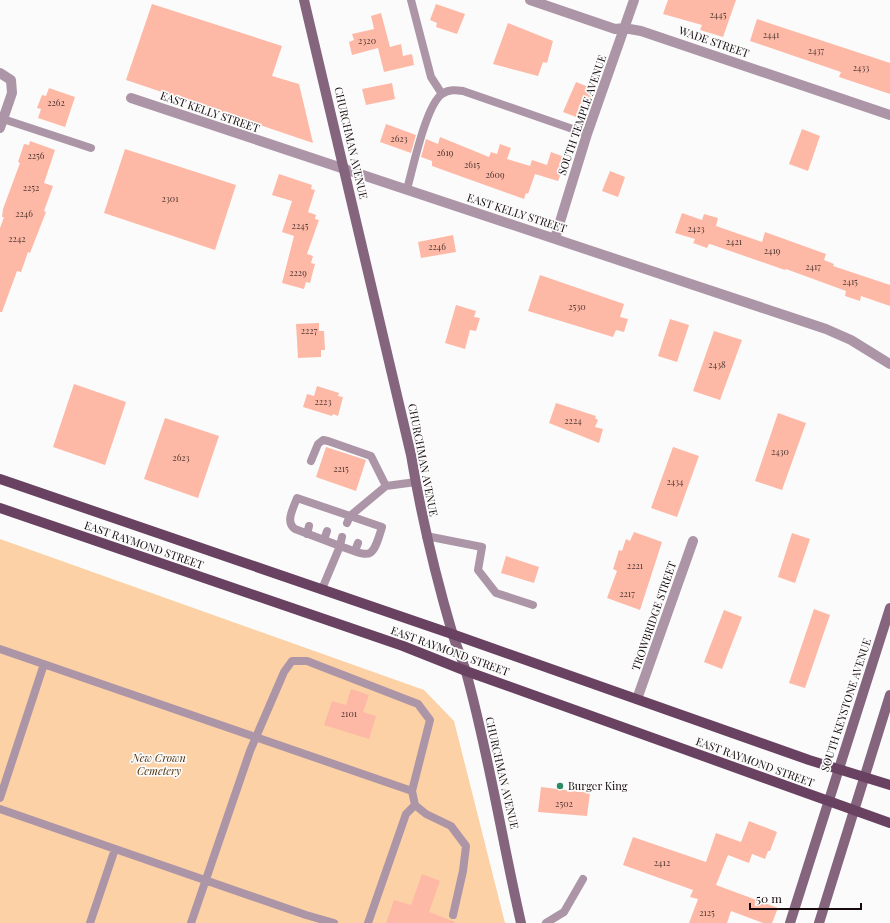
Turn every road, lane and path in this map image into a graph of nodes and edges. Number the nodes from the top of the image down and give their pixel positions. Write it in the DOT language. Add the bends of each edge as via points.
graph roads {
  1 [pos="304,0"];
  2 [pos="411,0"];
  3 [pos="530,0"];
  4 [pos="634,0"];
  5 [pos="624,28"];
  6 [pos="0,73"];
  7 [pos="442,94"];
  8 [pos="131,98"];
  9 [pos="890,115"];
  10 [pos="2,123"];
  11 [pos="587,134"];
  12 [pos="91,148"];
  13 [pos="345,170"];
  14 [pos="407,189"];
  15 [pos="555,238"];
  16 [pos="890,364"];
  17 [pos="311,461"];
  18 [pos="0,479"];
  19 [pos="416,482"];
  20 [pos="386,486"];
  21 [pos="0,508"];
  22 [pos="348,519"];
  23 [pos="327,531"];
  24 [pos="426,536"];
  25 [pos="324,540"];
  26 [pos="693,541"];
  27 [pos="341,542"];
  28 [pos="358,543"];
  29 [pos="355,551"];
  30 [pos="322,589"];
  31 [pos="533,605"];
  32 [pos="890,608"];
  33 [pos="452,634"];
  34 [pos="0,649"];
  35 [pos="44,664"];
  36 [pos="466,671"];
  37 [pos="890,695"];
  38 [pos="637,699"];
  39 [pos="257,737"];
  40 [pos="838,769"];
  41 [pos="865,777"];
  42 [pos="890,785"];
  43 [pos="412,790"];
  44 [pos="0,798"];
  45 [pos="828,801"];
  46 [pos="415,805"];
  47 [pos="0,809"];
  48 [pos="854,810"];
  49 [pos="890,823"];
  50 [pos="115,850"];
  51 [pos="583,879"];
  52 [pos="205,881"];
  53 [pos="453,915"];
  54 [pos="90,923"];
  55 [pos="191,923"];
  56 [pos="334,923"];
  57 [pos="368,923"];
  58 [pos="521,923"];
  59 [pos="546,923"];
  60 [pos="790,923"];
  61 [pos="819,923"];
  1 -- 13 [label="main road, CHURCHMAN AVENUE"];
  2 -- 7 [label="lane" via="431,77"];
  3 -- 5 [label="street, WADE STREET" via="615,29"];
  4 -- 5 [label="street, SOUTH TEMPLE AVENUE"];
  5 -- 9 [label="street, WADE STREET" via="641,31"];
  5 -- 11 [label="street, SOUTH TEMPLE AVENUE"];
  6 -- 10 [label="street" via="11,80 12,93"];
  7 -- 11 [label="lane" via="454,90 463,91"];
  7 -- 14 [label="lane" via="430,109"];
  8 -- 13 [label="street, EAST KELLY STREET"];
  10 -- 12 [label="lane"];
  11 -- 15 [label="street, SOUTH TEMPLE AVENUE"];
  13 -- 14 [label="street, EAST KELLY STREET"];
  13 -- 19 [label="main road, CHURCHMAN AVENUE"];
  14 -- 15 [label="street, EAST KELLY STREET"];
  15 -- 16 [label="street, EAST KELLY STREET" via="838,334"];
  17 -- 20 [label="lane" via="318,444 322,440 328,440 371,456"];
  18 -- 30 [label="main road, EAST RAYMOND STREET"];
  19 -- 20 [label="lane"];
  19 -- 24 [label="main road, CHURCHMAN AVENUE"];
  20 -- 22 [label="lane"];
  21 -- 36 [label="main road, EAST RAYMOND STREET" via="403,646"];
  22 -- 25 [label="lane" via="316,508 297,495 291,526 308,530"];
  22 -- 29 [label="lane" via="382,527 375,549 364,554"];
  23 -- 25 [label="lane"];
  24 -- 31 [label="lane" via="482,547 478,570 496,593"];
  24 -- 33 [label="main road, CHURCHMAN AVENUE"];
  25 -- 27 [label="lane"];
  26 -- 38 [label="street, TROWBRIDGE STREET"];
  27 -- 29 [label="lane"];
  27 -- 30 [label="lane"];
  28 -- 29 [label="lane"];
  30 -- 33 [label="main road, EAST RAYMOND STREET"];
  32 -- 40 [label="main road, SOUTH KEYSTONE AVENUE"];
  33 -- 36 [label="main road, CHURCHMAN AVENUE"];
  33 -- 38 [label="main road, EAST RAYMOND STREET"];
  34 -- 35 [label="lane"];
  35 -- 39 [label="lane"];
  35 -- 44 [label="lane"];
  36 -- 45 [label="main road, EAST RAYMOND STREET"];
  36 -- 58 [label="main road, CHURCHMAN AVENUE" via="502,825"];
  37 -- 41 [label="main road"];
  38 -- 40 [label="main road, EAST RAYMOND STREET"];
  39 -- 43 [label="lane"];
  39 -- 43 [label="lane" via="284,672 292,661 307,661 418,704 430,720"];
  39 -- 52 [label="lane"];
  40 -- 41 [label="main road, EAST RAYMOND STREET"];
  40 -- 45 [label="main road, SOUTH KEYSTONE AVENUE"];
  41 -- 42 [label="main road, EAST RAYMOND STREET"];
  41 -- 48 [label="main road"];
  43 -- 46 [label="lane"];
  45 -- 48 [label="main road, EAST RAYMOND STREET"];
  45 -- 60 [label="main road, SOUTH KEYSTONE AVENUE"];
  46 -- 53 [label="lane" via="426,814 451,826 466,846"];
  46 -- 57 [label="lane" via="406,814"];
  47 -- 50 [label="lane"];
  48 -- 49 [label="main road, EAST RAYMOND STREET"];
  48 -- 61 [label="main road"];
  50 -- 52 [label="lane"];
  50 -- 54 [label="lane"];
  51 -- 59 [label="lane" via="564,912"];
  52 -- 55 [label="lane"];
  52 -- 56 [label="lane"];
}
